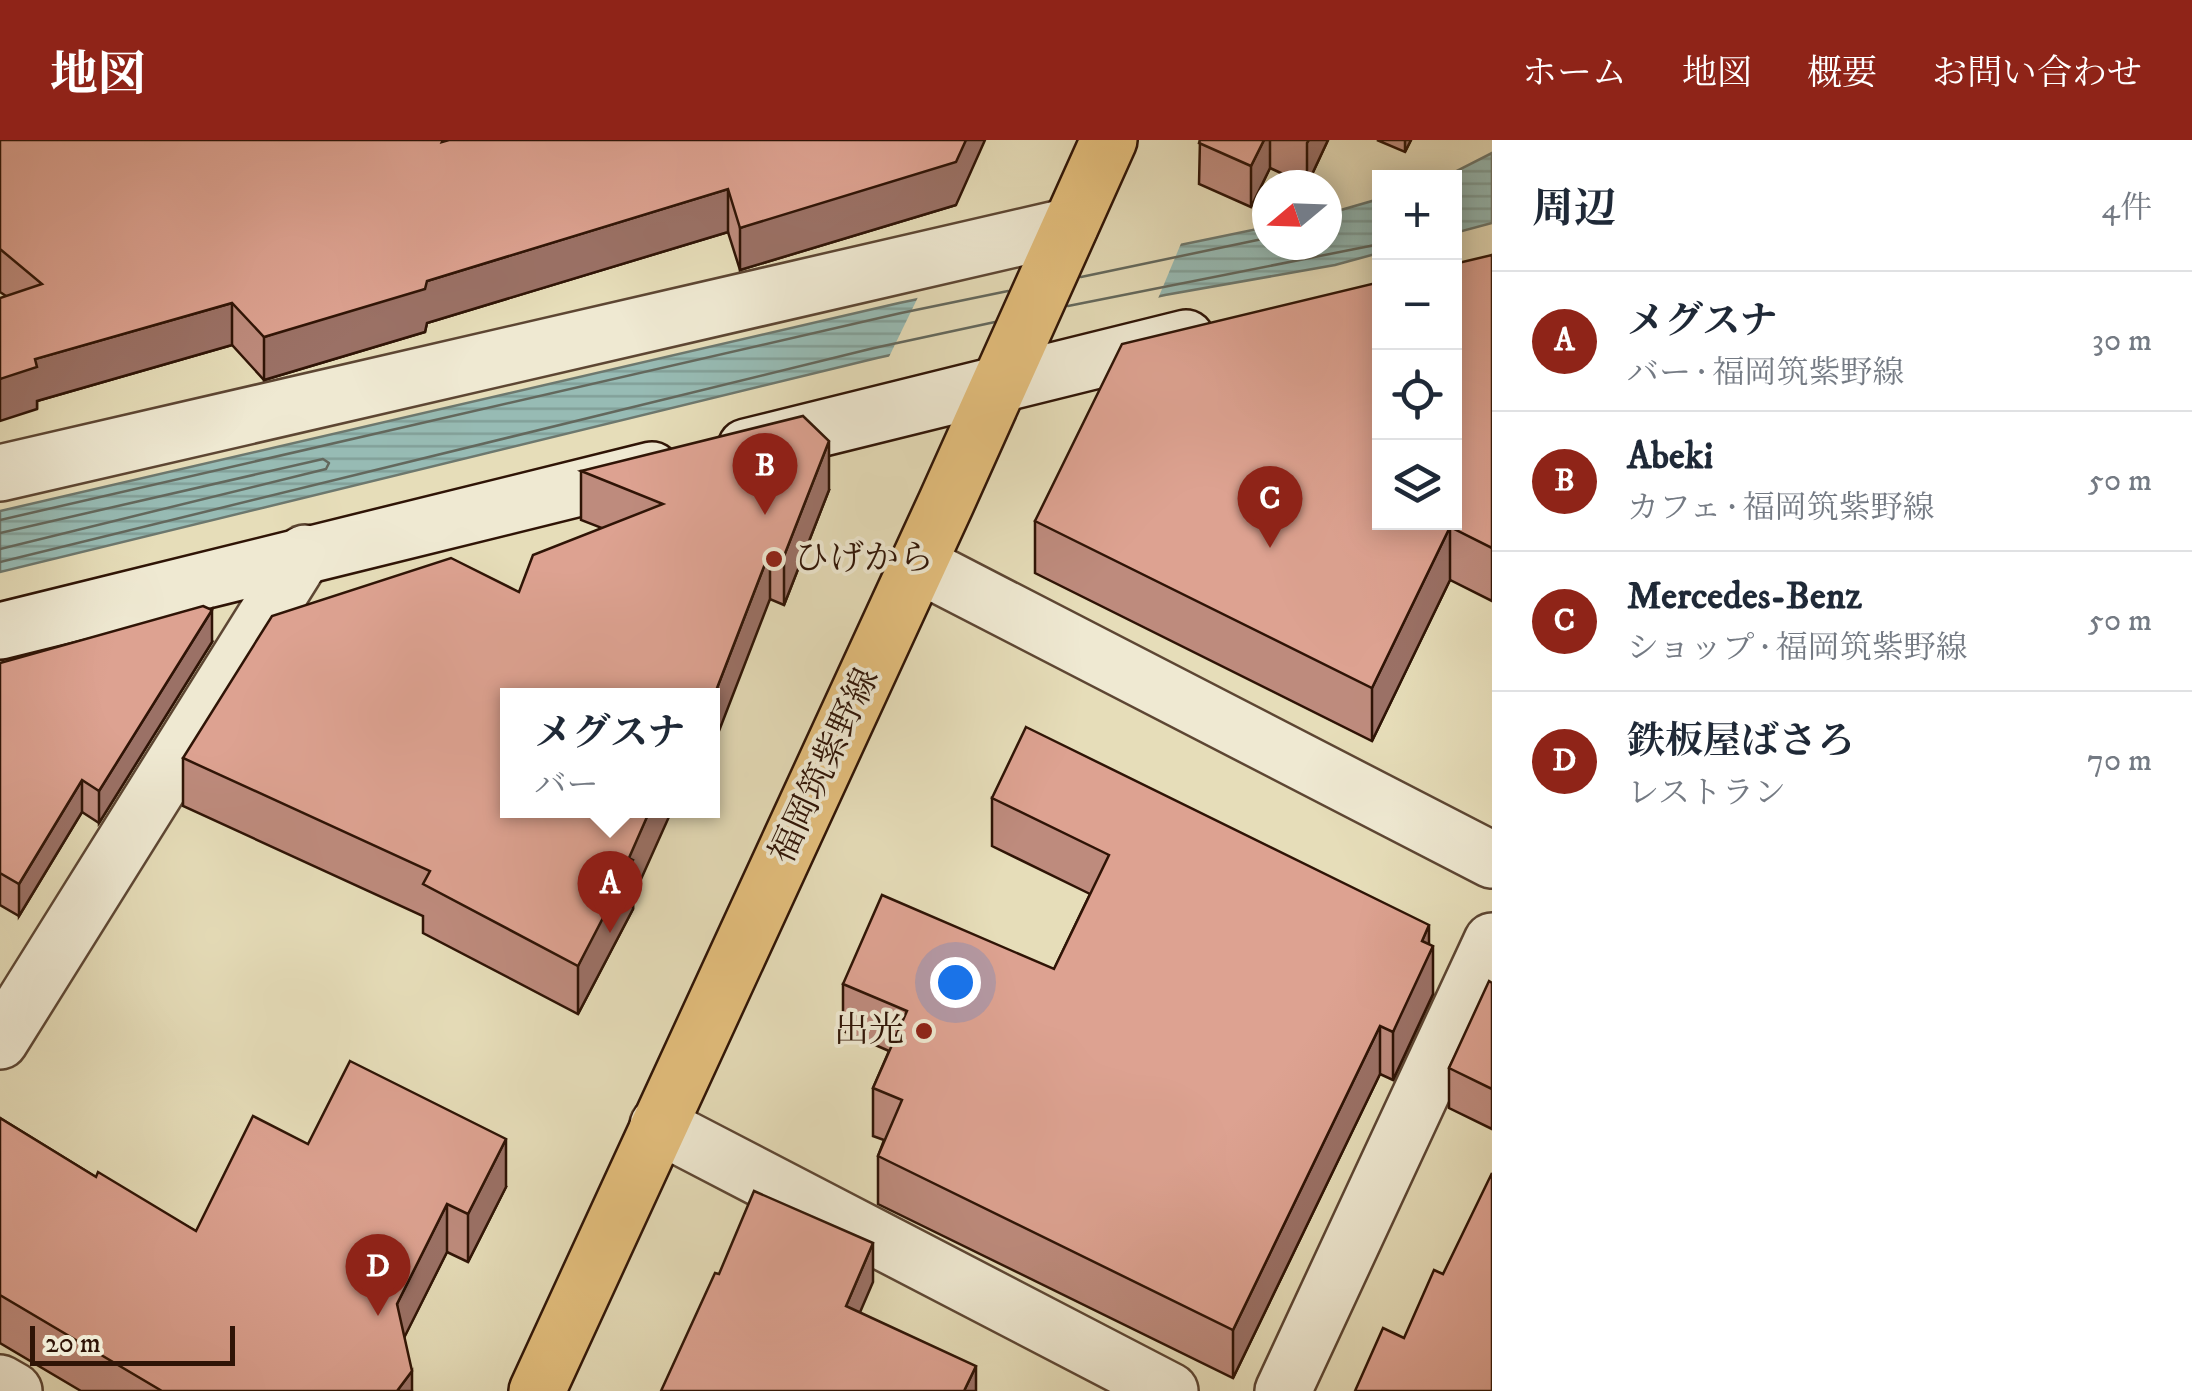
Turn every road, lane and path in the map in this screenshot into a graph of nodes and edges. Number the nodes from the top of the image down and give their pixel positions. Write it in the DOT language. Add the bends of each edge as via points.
graph roads {
  1 [pos="1109,140"];
  2 [pos="1063,240"];
  3 [pos="1226,328"];
  4 [pos="1009,361"];
  5 [pos="0,473"];
  6 [pos="306,553"];
  7 [pos="918,564"];
  8 [pos="0,631"];
  9 [pos="1492,860"];
  10 [pos="1492,941"];
  11 [pos="0,1042"];
  12 [pos="658,1125"];
  13 [pos="0,1383"];
  14 [pos="14,1391"];
  15 [pos="537,1391"];
  16 [pos="1170,1391"];
  17 [pos="1283,1391"];
  1 -- 2 [label="main road, 福岡筑紫野線"];
  2 -- 4 [label="main road, 福岡筑紫野線"];
  2 -- 5 [label="street"];
  3 -- 4 [label="street"];
  4 -- 6 [label="street"];
  4 -- 7 [label="main road, 福岡筑紫野線"];
  6 -- 8 [label="street"];
  6 -- 11 [label="street"];
  7 -- 9 [label="street"];
  7 -- 12 [label="main road, 福岡筑紫野線"];
  10 -- 17 [label="street"];
  12 -- 15 [label="main road, 福岡筑紫野線"];
  12 -- 16 [label="street"];
  13 -- 14 [label="street"];
}
